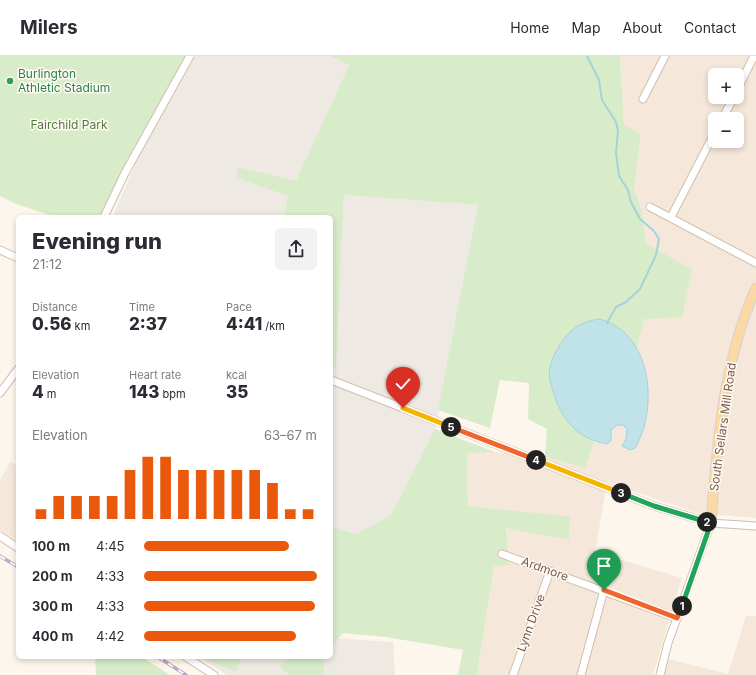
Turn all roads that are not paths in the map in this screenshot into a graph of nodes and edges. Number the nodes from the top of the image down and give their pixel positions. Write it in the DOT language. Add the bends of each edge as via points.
graph roads {
  1 [pos="190,56"];
  2 [pos="665,56"];
  3 [pos="754,56"];
  4 [pos="744,76"];
  5 [pos="643,99"];
  6 [pos="708,146"];
  7 [pos="650,207"];
  8 [pos="105,215"];
  9 [pos="671,217"];
  10 [pos="0,250"];
  11 [pos="16,257"];
  12 [pos="756,263"];
  13 [pos="756,288"];
  14 [pos="16,372"];
  15 [pos="333,381"];
  16 [pos="0,393"];
  17 [pos="711,523"];
  18 [pos="756,526"];
  19 [pos="0,536"];
  20 [pos="16,547"];
  21 [pos="502,554"];
  22 [pos="550,572"];
  23 [pos="604,590"];
  24 [pos="677,618"];
  25 [pos="189,659"];
  26 [pos="214,675"];
  27 [pos="513,675"];
  28 [pos="581,675"];
  29 [pos="660,675"];
  1 -- 8 [label="street" via="125,172"];
  2 -- 5 [label="street"];
  3 -- 4 [label="street"];
  6 -- 9 [label="street"];
  7 -- 9 [label="street"];
  9 -- 12 [label="street"];
  10 -- 11 [label="street"];
  13 -- 17 [label="main road, South Sellars Mill Road" via="734,349 725,393"];
  14 -- 16 [label="street"];
  15 -- 17 [label="street" via="654,506"];
  17 -- 18 [label="street"];
  17 -- 24 [label="street"];
  19 -- 20 [label="street"];
  21 -- 22 [label="street, Ardmore"];
  22 -- 23 [label="street, Ardmore"];
  22 -- 27 [label="street, Lynn Drive"];
  23 -- 24 [label="street, Ardmore"];
  23 -- 28 [label="street"];
  24 -- 29 [label="street"];
  25 -- 26 [label="street"];
}
